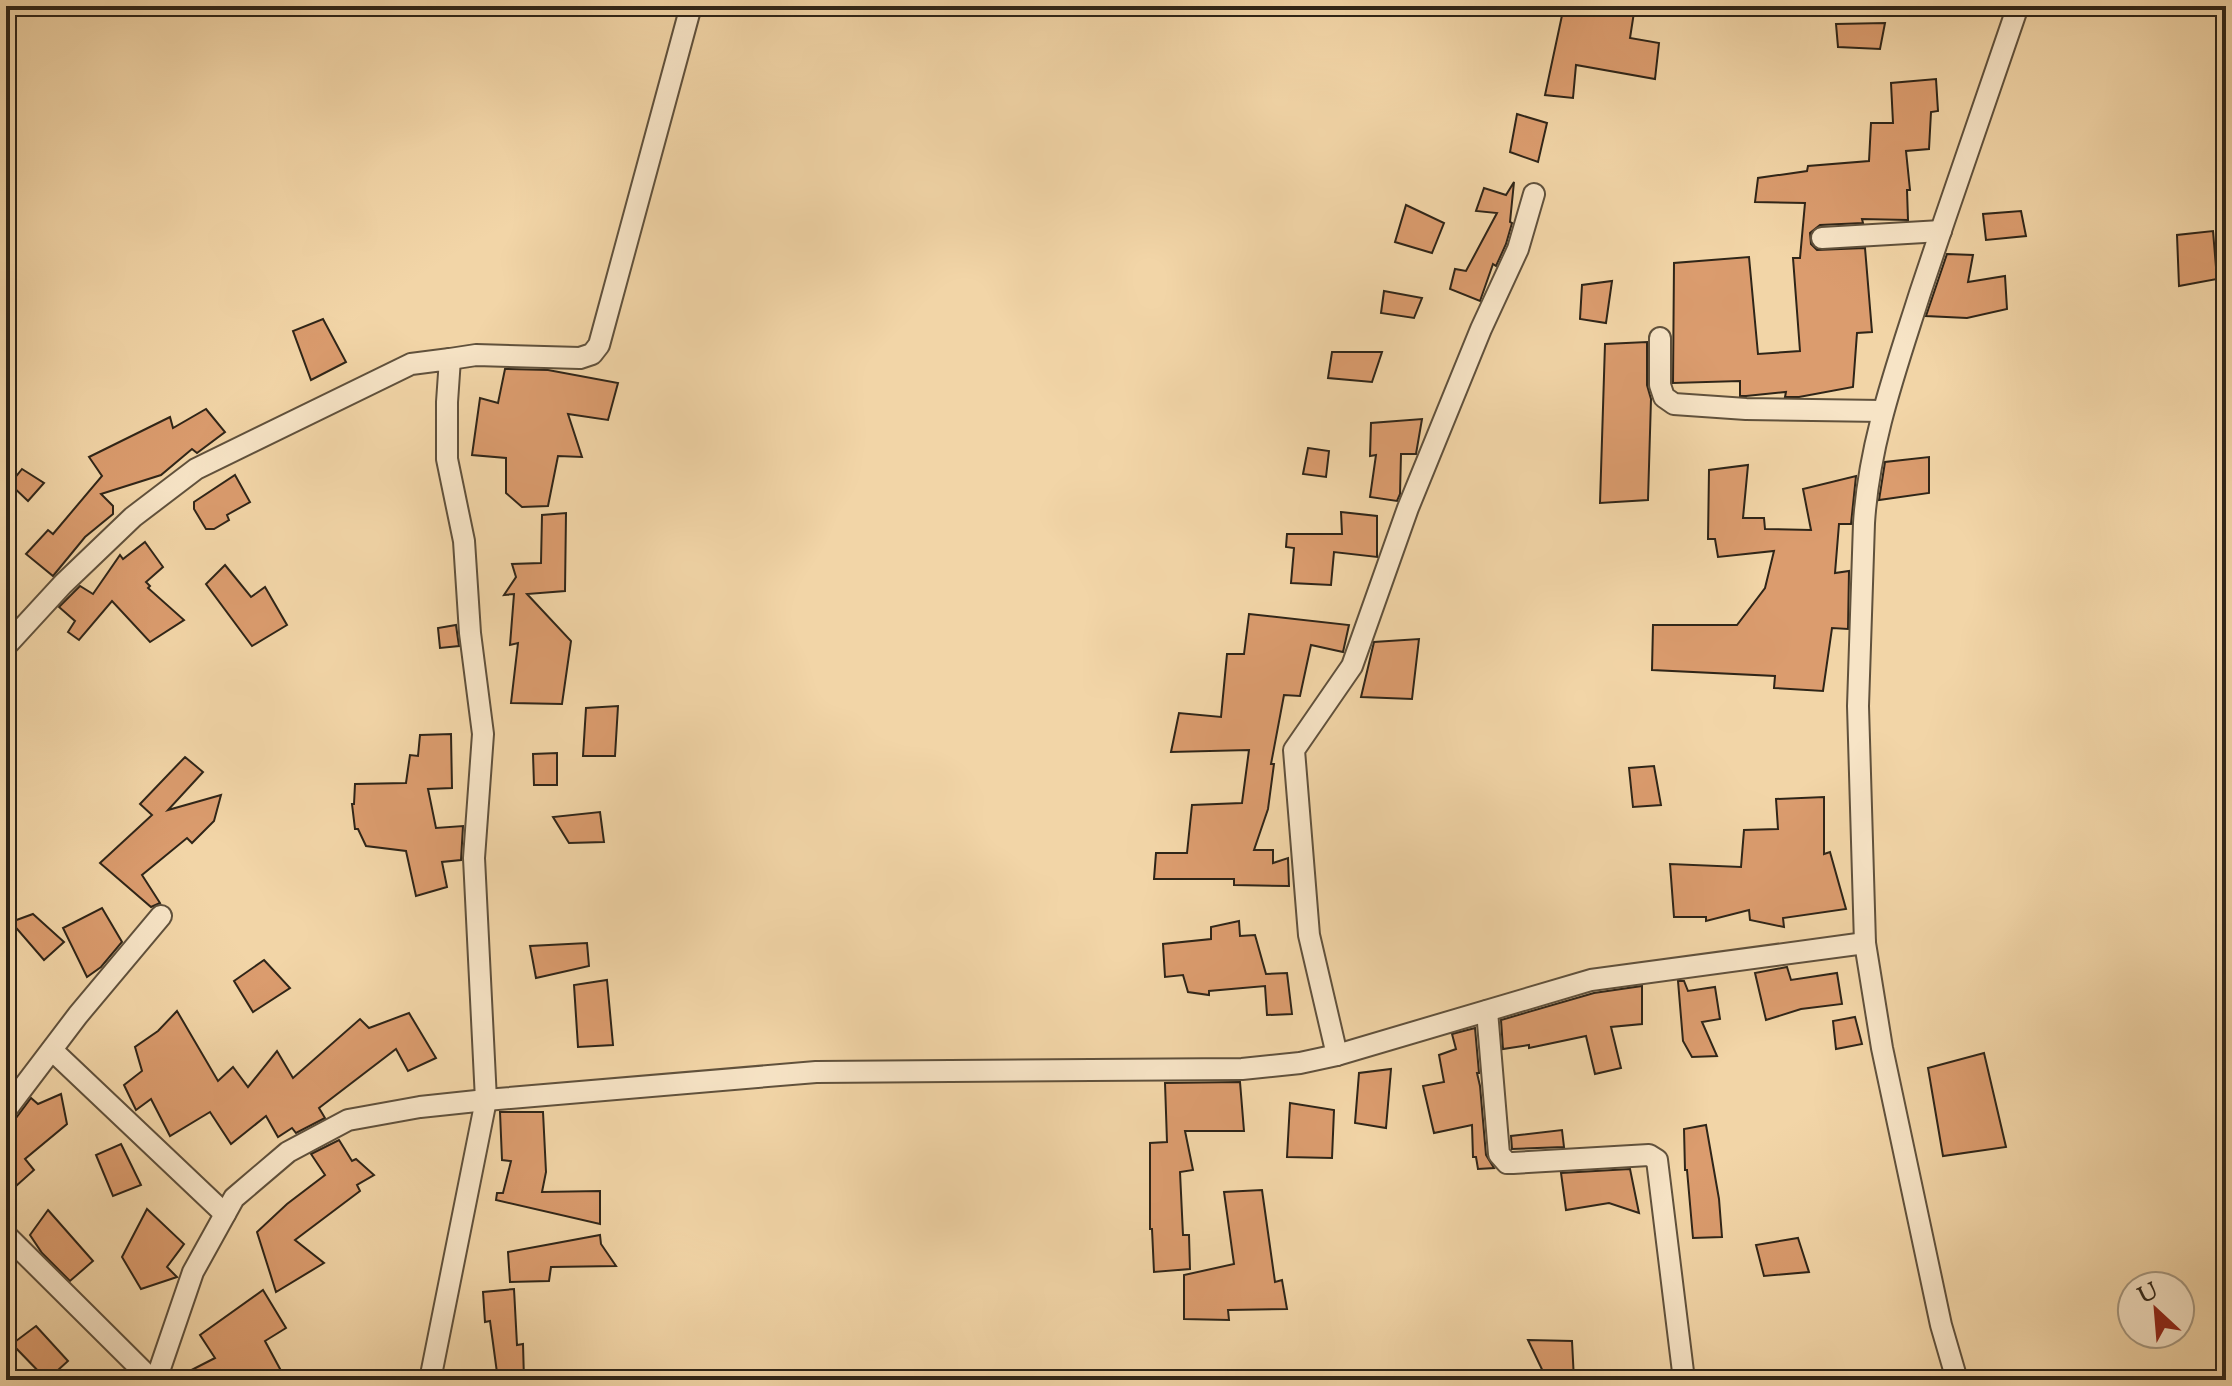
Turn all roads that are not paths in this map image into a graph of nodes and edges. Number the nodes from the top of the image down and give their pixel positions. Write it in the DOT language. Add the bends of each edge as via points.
graph roads {
  1 [pos="691,6"];
  2 [pos="2018,6"];
  3 [pos="1534,194"];
  4 [pos="1941,231"];
  5 [pos="1822,238"];
  6 [pos="1660,338"];
  7 [pos="450,359"];
  8 [pos="1882,411"];
  9 [pos="6,646"];
  10 [pos="161,916"];
  11 [pos="1865,943"];
  12 [pos="1487,1011"];
  13 [pos="52,1050"];
  14 [pos="1337,1055"];
  15 [pos="486,1100"];
  16 [pos="6,1110"];
  17 [pos="225,1214"];
  18 [pos="6,1235"];
  19 [pos="154,1380"];
  20 [pos="430,1380"];
  21 [pos="1684,1380"];
  22 [pos="1957,1380"];
  1 -- 7 [label="street" via="599,345 580,358"];
  2 -- 4 [label="street"];
  3 -- 14 [label="street" via="1518,249 1408,508 1352,666 1294,750 1309,935"];
  4 -- 5 [label="street"];
  4 -- 8 [label="street"];
  6 -- 8 [label="street" via="1660,385 1674,404"];
  7 -- 9 [label="street" via="411,364 196,469 133,517"];
  7 -- 15 [label="street" via="447,459 464,541 483,734 474,858"];
  8 -- 11 [label="street" via="1866,497 1860,660"];
  10 -- 13 [label="street"];
  11 -- 12 [label="street" via="1610,976"];
  11 -- 22 [label="street" via="1885,1063"];
  12 -- 14 [label="street"];
  12 -- 21 [label="street" via="1502,1159 1513,1163 1649,1155 1657,1160"];
  13 -- 16 [label="street"];
  13 -- 17 [label="street"];
  14 -- 15 [label="street" via="1242,1069 816,1072"];
  15 -- 17 [label="street" via="348,1120 288,1152 234,1198"];
  15 -- 20 [label="street"];
  17 -- 19 [label="street" via="193,1272"];
  18 -- 19 [label="street"];
}
